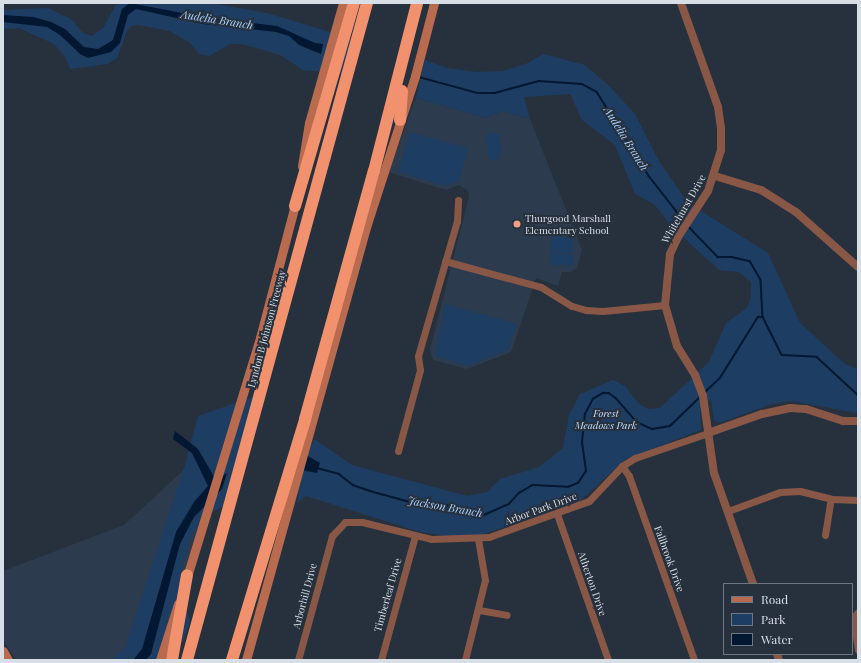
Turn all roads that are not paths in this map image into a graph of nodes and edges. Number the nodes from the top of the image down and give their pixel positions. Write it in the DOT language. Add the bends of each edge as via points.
graph roads {
  1 [pos="343,3"];
  2 [pos="354,3"];
  3 [pos="367,3"];
  4 [pos="417,3"];
  5 [pos="425,3"];
  6 [pos="434,3"];
  7 [pos="681,3"];
  8 [pos="400,120"];
  9 [pos="715,176"];
  10 [pos="458,200"];
  11 [pos="295,206"];
  12 [pos="445,261"];
  13 [pos="858,267"];
  14 [pos="665,304"];
  15 [pos="858,421"];
  16 [pos="708,433"];
  17 [pos="398,452"];
  18 [pos="622,466"];
  19 [pos="831,499"];
  20 [pos="858,500"];
  21 [pos="728,511"];
  22 [pos="557,514"];
  23 [pos="825,535"];
  24 [pos="332,536"];
  25 [pos="415,536"];
  26 [pos="478,539"];
  27 [pos="187,576"];
  28 [pos="753,583"];
  29 [pos="479,610"];
  30 [pos="858,612"];
  31 [pos="507,615"];
  32 [pos="858,650"];
  33 [pos="3,651"];
  34 [pos="8,660"];
  35 [pos="160,660"];
  36 [pos="172,660"];
  37 [pos="187,660"];
  38 [pos="232,660"];
  39 [pos="246,660"];
  40 [pos="298,660"];
  41 [pos="381,660"];
  42 [pos="465,660"];
  43 [pos="608,660"];
  44 [pos="694,660"];
  1 -- 11 [label="main road" via="309,123"];
  2 -- 11 [label="highway"];
  3 -- 37 [label="highway, Lyndon B Johnson Freeway"];
  4 -- 38 [label="highway" via="374,171 305,419"];
  5 -- 8 [label="highway" via="399,102"];
  6 -- 8 [label="main road" via="415,76"];
  7 -- 9 [label="street, Whitehurst Drive" via="718,107 721,150"];
  8 -- 39 [label="main road" via="367,224"];
  9 -- 13 [label="street" via="761,190 796,212"];
  9 -- 14 [label="street, Whitehurst Drive" via="678,236 670,254"];
  10 -- 12 [label="street" via="460,211"];
  11 -- 27 [label="main road" via="229,445"];
  12 -- 14 [label="street" via="541,287 572,306 586,310 603,312"];
  12 -- 17 [label="street" via="418,356 420,370"];
  14 -- 16 [label="street, Whitehurst Drive" via="677,346 695,375 703,396"];
  15 -- 16 [label="street, Arbor Park Drive" via="843,421 806,409 790,408 762,414"];
  16 -- 18 [label="street, Arbor Park Drive" via="635,458"];
  16 -- 21 [label="street, Whitehurst Drive" via="714,473"];
  18 -- 22 [label="street, Arbor Park Drive" via="589,501"];
  18 -- 44 [label="street, Fallbrook Drive" via="629,476"];
  19 -- 20 [label="street"];
  19 -- 21 [label="street" via="800,491 780,492"];
  19 -- 23 [label="street"];
  21 -- 28 [label="street, Whitehurst Drive"];
  22 -- 26 [label="street, Arbor Park Drive"];
  22 -- 43 [label="street, Atherton Drive"];
  24 -- 25 [label="street, Arbor Park Drive" via="339,526 352,521"];
  24 -- 40 [label="street, Arborhill Drive"];
  25 -- 26 [label="street, Arbor Park Drive" via="447,540"];
  25 -- 41 [label="street, Timberleaf Drive"];
  26 -- 29 [label="street" via="485,580"];
  27 -- 35 [label="main road"];
  27 -- 36 [label="highway"];
  29 -- 31 [label="street"];
  29 -- 42 [label="street"];
  30 -- 32 [label="street" via="854,618"];
  33 -- 34 [label="main road"];
}
